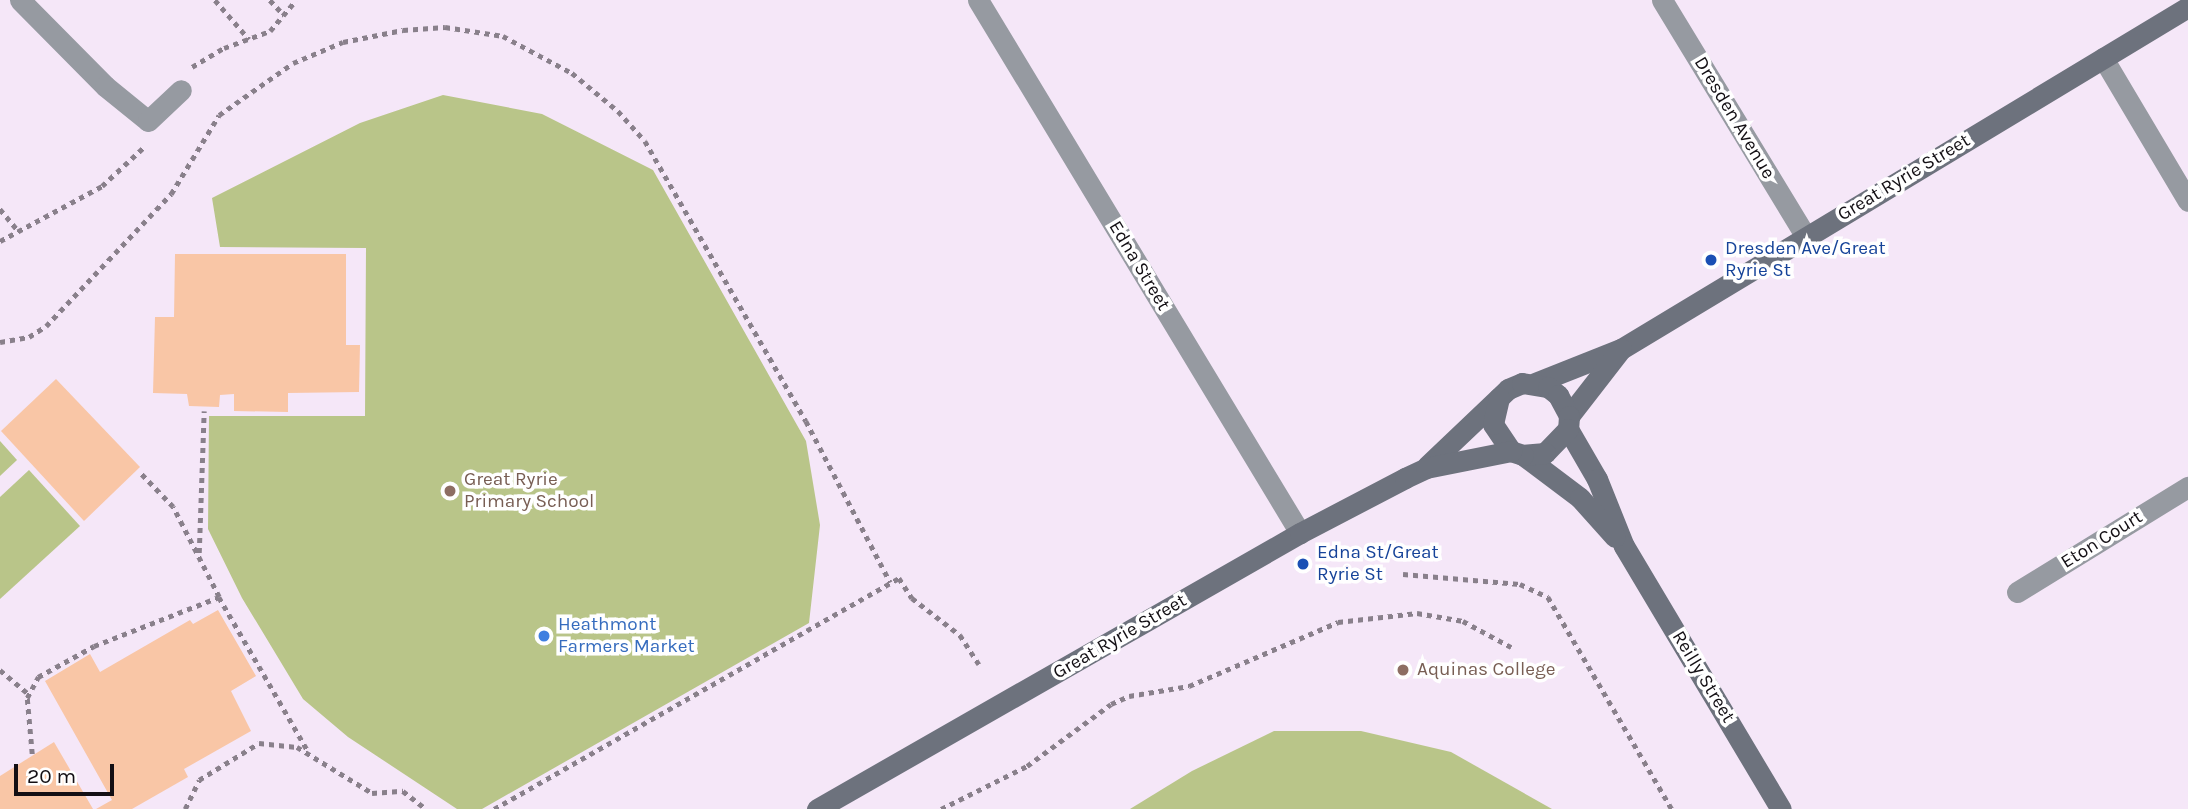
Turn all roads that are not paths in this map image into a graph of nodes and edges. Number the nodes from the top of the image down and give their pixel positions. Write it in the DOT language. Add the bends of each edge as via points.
graph roads {
  1 [pos="20,0"];
  2 [pos="978,0"];
  3 [pos="1662,0"];
  4 [pos="2188,7"];
  5 [pos="2103,58"];
  6 [pos="181,90"];
  7 [pos="2188,201"];
  8 [pos="1806,237"];
  9 [pos="1620,349"];
  10 [pos="1535,383"];
  11 [pos="1499,398"];
  12 [pos="1569,423"];
  13 [pos="1517,453"];
  14 [pos="1426,468"];
  15 [pos="2188,487"];
  16 [pos="1300,533"];
  17 [pos="1624,546"];
  18 [pos="2017,593"];
  19 [pos="817,809"];
  20 [pos="1781,809"];
  1 -- 6 [label="street" via="105,86 148,121"];
  2 -- 16 [label="street, Edna Street"];
  3 -- 8 [label="street, Dresden Avenue"];
  4 -- 5 [label="main road, Great Ryrie Street"];
  5 -- 7 [label="street"];
  5 -- 8 [label="main road, Great Ryrie Street"];
  8 -- 9 [label="main road, Great Ryrie Street"];
  9 -- 10 [label="main road, Great Ryrie Street"];
  9 -- 12 [label="main road, Great Ryrie Street" via="1580,397"];
  10 -- 11 [label="main road" via="1522,383"];
  10 -- 12 [label="main road" via="1558,395"];
  11 -- 13 [label="main road" via="1493,424"];
  11 -- 14 [label="main road, Great Ryrie Street"];
  12 -- 13 [label="main road" via="1545,453"];
  12 -- 17 [label="main road, Reilly Street"];
  13 -- 14 [label="main road, Great Ryrie Street"];
  13 -- 17 [label="main road, Reilly Street" via="1580,498"];
  14 -- 16 [label="main road, Great Ryrie Street"];
  15 -- 18 [label="street, Eton Court"];
  16 -- 19 [label="main road, Great Ryrie Street"];
  17 -- 20 [label="main road, Reilly Street"];
}
